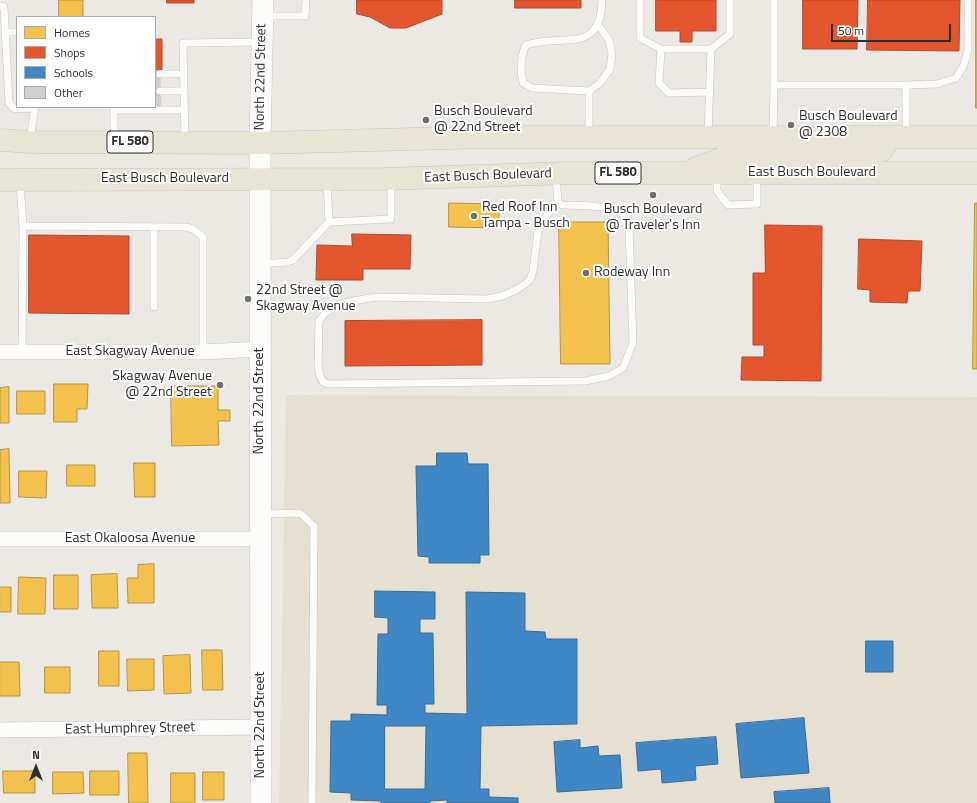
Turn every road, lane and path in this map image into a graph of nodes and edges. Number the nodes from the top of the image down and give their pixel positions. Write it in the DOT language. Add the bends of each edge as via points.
graph roads {
  1 [pos="306,0"];
  2 [pos="602,0"];
  3 [pos="640,0"];
  4 [pos="730,0"];
  5 [pos="774,0"];
  6 [pos="968,0"];
  7 [pos="0,6"];
  8 [pos="263,8"];
  9 [pos="598,25"];
  10 [pos="5,32"];
  11 [pos="16,32"];
  12 [pos="262,42"];
  13 [pos="661,49"];
  14 [pos="711,49"];
  15 [pos="160,74"];
  16 [pos="184,74"];
  17 [pos="774,85"];
  18 [pos="906,85"];
  19 [pos="160,91"];
  20 [pos="184,91"];
  21 [pos="589,91"];
  22 [pos="709,92"];
  23 [pos="35,108"];
  24 [pos="114,109"];
  25 [pos="184,110"];
  26 [pos="589,137"];
  27 [pos="708,137"];
  28 [pos="773,137"];
  29 [pos="898,137"];
  30 [pos="977,137"];
  31 [pos="0,140"];
  32 [pos="30,142"];
  33 [pos="114,142"];
  34 [pos="185,142"];
  35 [pos="260,143"];
  36 [pos="682,173"];
  37 [pos="717,173"];
  38 [pos="757,173"];
  39 [pos="556,174"];
  40 [pos="977,174"];
  41 [pos="260,179"];
  42 [pos="327,179"];
  43 [pos="390,179"];
  44 [pos="10,180"];
  45 [pos="558,202"];
  46 [pos="329,222"];
  47 [pos="23,226"];
  48 [pos="154,227"];
  49 [pos="260,264"];
  50 [pos="154,308"];
  51 [pos="260,350"];
  52 [pos="0,352"];
  53 [pos="22,352"];
  54 [pos="203,352"];
  55 [pos="261,514"];
  56 [pos="0,539"];
  57 [pos="261,539"];
  58 [pos="261,727"];
  59 [pos="0,730"];
  60 [pos="261,803"];
  61 [pos="312,803"];
  1 -- 8 [label="lane" via="305,16"];
  2 -- 9 [label="lane" via="602,14"];
  3 -- 13 [label="lane" via="640,38"];
  4 -- 14 [label="lane" via="730,34"];
  5 -- 17 [label="lane"];
  6 -- 18 [label="lane" via="968,50 964,65 956,78 937,84"];
  7 -- 10 [label="lane" via="4,7"];
  8 -- 12 [label="street, North 22nd Street"];
  9 -- 21 [label="lane" via="609,40 612,54 610,69 600,83"];
  9 -- 21 [label="lane" via="589,36 576,40 537,41 526,45 522,53 523,83 532,88"];
  10 -- 11 [label="lane"];
  10 -- 23 [label="lane" via="9,103 15,109"];
  12 -- 16 [label="lane" via="183,43"];
  12 -- 35 [label="street, North 22nd Street"];
  13 -- 14 [label="lane"];
  13 -- 22 [label="lane" via="659,83 669,93"];
  14 -- 22 [label="lane"];
  15 -- 16 [label="lane"];
  16 -- 20 [label="lane"];
  17 -- 18 [label="lane"];
  17 -- 28 [label="lane"];
  18 -- 29 [label="lane"];
  19 -- 20 [label="lane"];
  20 -- 25 [label="lane"];
  21 -- 26 [label="lane"];
  22 -- 27 [label="lane"];
  23 -- 32 [label="lane"];
  24 -- 25 [label="lane"];
  24 -- 33 [label="lane"];
  25 -- 34 [label="lane"];
  26 -- 27 [label="main road, FL 580"];
  26 -- 35 [label="main road, FL 580"];
  27 -- 28 [label="main road, FL 580"];
  28 -- 29 [label="main road, FL 580"];
  29 -- 30 [label="main road, FL 580"];
  29 -- 36 [label="main road" via="881,151 873,154 731,155"];
  31 -- 32 [label="main road, FL 580"];
  32 -- 33 [label="main road, FL 580"];
  33 -- 34 [label="main road, FL 580"];
  34 -- 35 [label="main road, FL 580"];
  35 -- 41 [label="street, North 22nd Street"];
  36 -- 37 [label="main road, East Busch Boulevard / FL 580"];
  36 -- 39 [label="main road, East Busch Boulevard / FL 580"];
  37 -- 38 [label="main road, East Busch Boulevard / FL 580"];
  37 -- 38 [label="lane" via="717,190 728,205 758,204"];
  38 -- 40 [label="main road, East Busch Boulevard / FL 580"];
  39 -- 43 [label="main road, East Busch Boulevard / FL 580"];
  39 -- 45 [label="lane"];
  41 -- 42 [label="main road, East Busch Boulevard / FL 580"];
  41 -- 44 [label="main road, East Busch Boulevard / FL 580"];
  41 -- 49 [label="street, North 22nd Street"];
  42 -- 43 [label="main road, East Busch Boulevard / FL 580"];
  42 -- 46 [label="lane"];
  43 -- 46 [label="lane" via="392,219"];
  44 -- 47 [label="lane"];
  45 -- 45 [label="lane" via="562,205 614,209 627,219 633,343 623,368 609,376 585,381 328,384 323,382 318,366 319,321 325,313 338,304 375,297 486,299 518,289 530,280 538,231 543,220"];
  46 -- 49 [label="lane" via="293,260"];
  47 -- 48 [label="lane"];
  47 -- 53 [label="lane"];
  48 -- 50 [label="lane"];
  48 -- 54 [label="lane" via="185,227 203,236"];
  49 -- 51 [label="street, North 22nd Street"];
  51 -- 54 [label="street, East Skagway Avenue"];
  51 -- 55 [label="street, North 22nd Street"];
  52 -- 53 [label="street, East Skagway Avenue"];
  53 -- 54 [label="street, East Skagway Avenue"];
  55 -- 57 [label="street, North 22nd Street"];
  55 -- 61 [label="lane" via="300,513 314,526"];
  56 -- 57 [label="street, East Okaloosa Avenue"];
  57 -- 58 [label="street, North 22nd Street"];
  58 -- 59 [label="street, East Humphrey Street"];
  58 -- 60 [label="street, North 22nd Street"];
}
